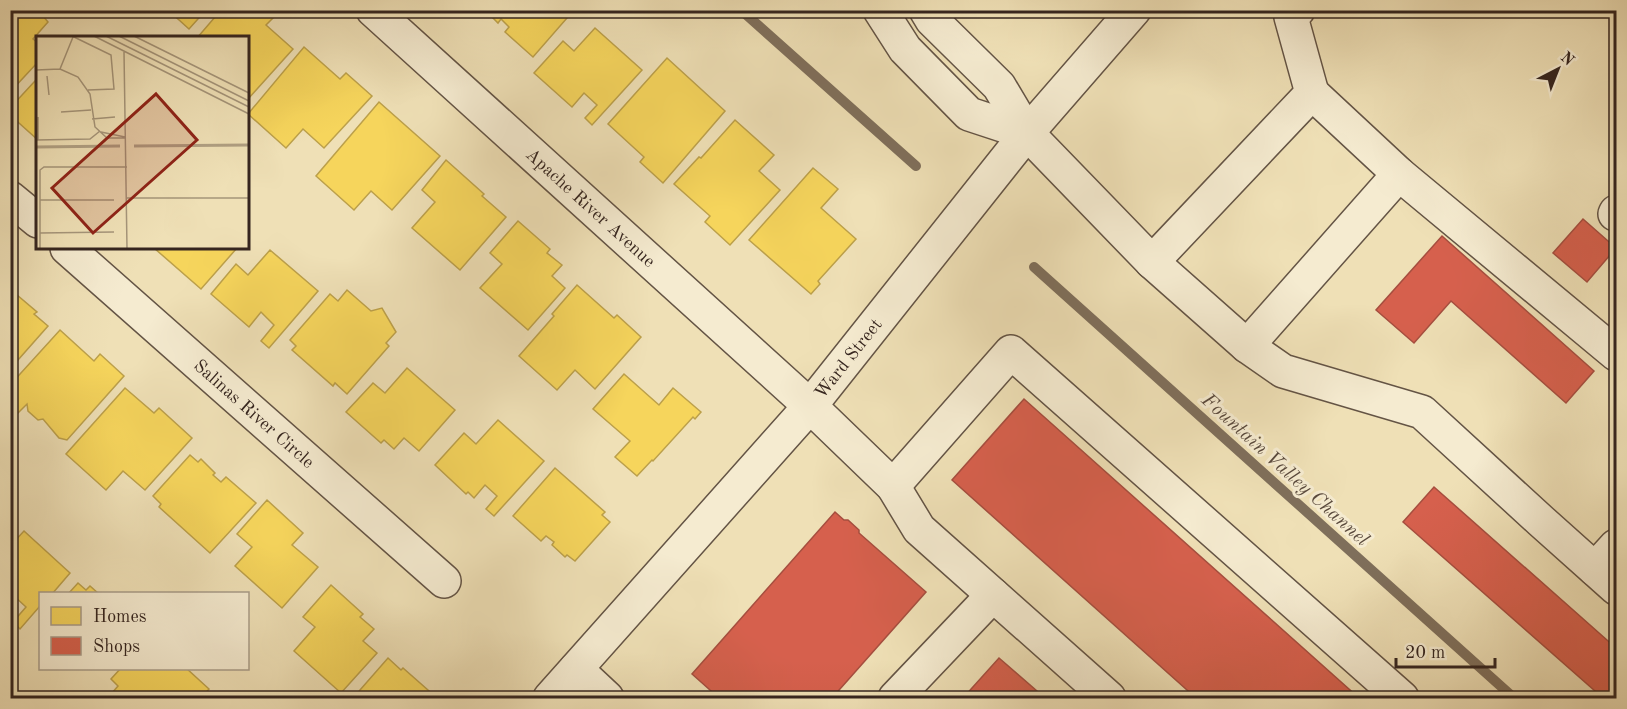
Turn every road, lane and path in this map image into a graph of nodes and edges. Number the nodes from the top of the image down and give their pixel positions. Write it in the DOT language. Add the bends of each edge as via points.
graph roads {
  1 [pos="373,10"];
  2 [pos="880,10"];
  3 [pos="926,10"];
  4 [pos="1134,10"];
  5 [pos="1298,10"];
  6 [pos="1312,93"];
  7 [pos="1026,133"];
  8 [pos="1400,174"];
  9 [pos="10,198"];
  10 [pos="36,219"];
  11 [pos="68,249"];
  12 [pos="1152,261"];
  13 [pos="1247,346"];
  14 [pos="1617,354"];
  15 [pos="810,406"];
  16 [pos="893,486"];
  17 [pos="1609,568"];
  18 [pos="444,581"];
  19 [pos="993,595"];
  20 [pos="576,669"];
  21 [pos="550,699"];
  22 [pos="607,699"];
  23 [pos="895,699"];
  24 [pos="1109,699"];
  25 [pos="1402,699"];
  1 -- 15 [label="street, Apache River Avenue"];
  2 -- 7 [label="street" via="905,49 969,114"];
  3 -- 7 [label="street" via="932,21 999,86"];
  4 -- 7 [label="street, Ward Street"];
  5 -- 6 [label="street" via="1291,17"];
  6 -- 8 [label="street"];
  6 -- 12 [label="street"];
  7 -- 12 [label="street"];
  7 -- 15 [label="street, Ward Street"];
  8 -- 13 [label="street"];
  8 -- 14 [label="street"];
  9 -- 10 [label="street"];
  11 -- 18 [label="street, Salinas River Circle"];
  12 -- 13 [label="street"];
  13 -- 17 [label="street" via="1283,371 1422,412"];
  15 -- 16 [label="street, Apache River Avenue"];
  15 -- 20 [label="street, Ward Street"];
  16 -- 19 [label="street, Apache River Avenue" via="919,529"];
  16 -- 25 [label="street" via="1011,352"];
  19 -- 23 [label="street"];
  19 -- 24 [label="street, Apache River Avenue"];
  20 -- 21 [label="street, Ward Street"];
  20 -- 22 [label="street"];
}
